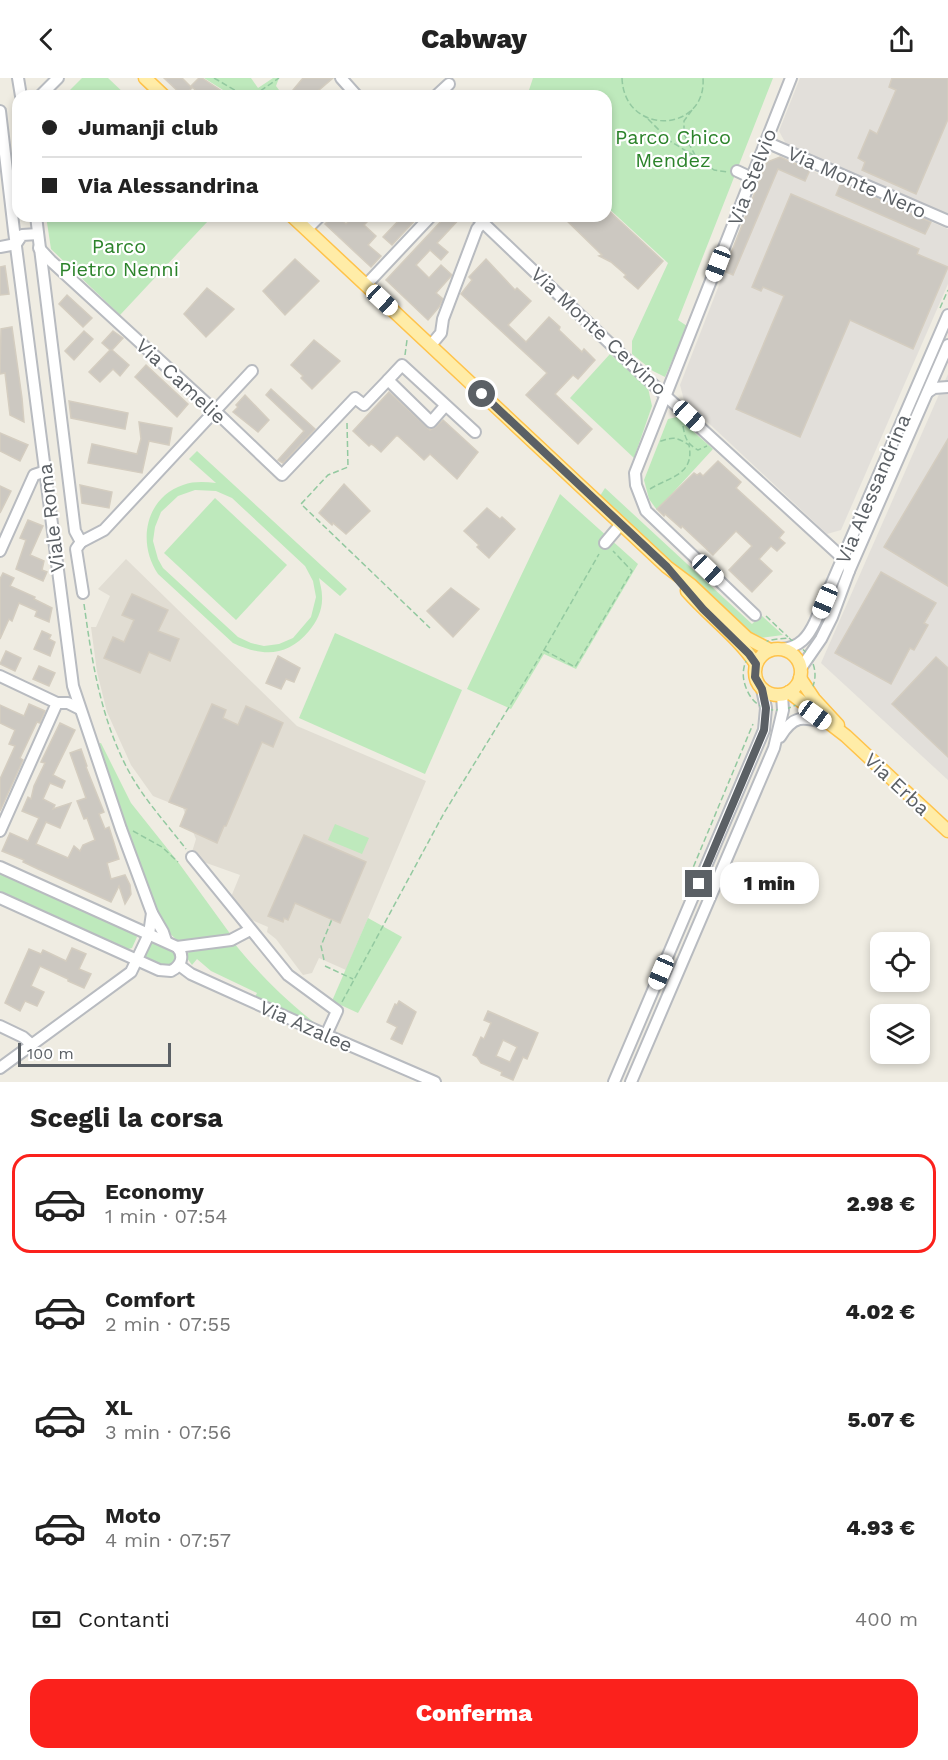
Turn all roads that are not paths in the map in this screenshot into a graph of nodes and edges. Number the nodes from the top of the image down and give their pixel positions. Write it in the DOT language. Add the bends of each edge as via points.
graph roads {
  1 [pos="58,78"];
  2 [pos="145,78"];
  3 [pos="341,78"];
  4 [pos="791,78"];
  5 [pos="449,84"];
  6 [pos="46,90"];
  7 [pos="158,90"];
  8 [pos="352,90"];
  9 [pos="442,90"];
  10 [pos="0,111"];
  11 [pos="766,142"];
  12 [pos="737,171"];
  13 [pos="752,178"];
  14 [pos="12,211"];
  15 [pos="948,221"];
  16 [pos="13,222"];
  17 [pos="37,222"];
  18 [pos="299,222"];
  19 [pos="314,222"];
  20 [pos="425,222"];
  21 [pos="478,222"];
  22 [pos="482,222"];
  23 [pos="307,229"];
  24 [pos="38,234"];
  25 [pos="16,244"];
  26 [pos="0,247"];
  27 [pos="39,248"];
  28 [pos="366,285"];
  29 [pos="948,315"];
  30 [pos="430,345"];
  31 [pos="948,345"];
  32 [pos="941,360"];
  33 [pos="252,371"];
  34 [pos="948,374"];
  35 [pos="388,380"];
  36 [pos="948,387"];
  37 [pos="928,392"];
  38 [pos="666,394"];
  39 [pos="446,406"];
  40 [pos="215,411"];
  41 [pos="474,432"];
  42 [pos="46,471"];
  43 [pos="621,524"];
  44 [pos="5,526"];
  45 [pos="81,542"];
  46 [pos="605,543"];
  47 [pos="0,551"];
  48 [pos="843,558"];
  49 [pos="849,571"];
  50 [pos="82,593"];
  51 [pos="755,615"];
  52 [pos="772,649"];
  53 [pos="801,673"];
  54 [pos="0,676"];
  55 [pos="762,689"];
  56 [pos="785,694"];
  57 [pos="806,698"];
  58 [pos="57,704"];
  59 [pos="80,709"];
  60 [pos="828,723"];
  61 [pos="846,736"];
  62 [pos="774,748"];
  63 [pos="0,831"];
  64 [pos="948,831"];
  65 [pos="192,857"];
  66 [pos="0,867"];
  67 [pos="0,898"];
  68 [pos="152,913"];
  69 [pos="250,930"];
  70 [pos="149,934"];
  71 [pos="166,941"];
  72 [pos="177,947"];
  73 [pos="137,960"];
  74 [pos="179,965"];
  75 [pos="0,1026"];
  76 [pos="326,1035"];
  77 [pos="31,1044"];
  78 [pos="0,1068"];
  79 [pos="435,1082"];
  80 [pos="614,1082"];
  81 [pos="631,1082"];
  1 -- 6 [label="street"];
  2 -- 7 [label="main road"];
  3 -- 8 [label="street"];
  4 -- 11 [label="street, Via Stelvio"];
  5 -- 9 [label="street"];
  10 -- 14 [label="street, Viale Roma"];
  11 -- 13 [label="street, Via Stelvio"];
  11 -- 15 [label="street, Via Monte Nero"];
  12 -- 13 [label="street"];
  13 -- 38 [label="street, Via Stelvio"];
  16 -- 25 [label="street, Viale Roma"];
  17 -- 24 [label="street, Viale Roma"];
  18 -- 23 [label="main road"];
  19 -- 23 [label="street"];
  20 -- 28 [label="street"];
  21 -- 30 [label="street" via="443,328"];
  22 -- 38 [label="street, Via Monte Cervino"];
  23 -- 28 [label="main road"];
  24 -- 25 [label="street" via="22,235"];
  24 -- 27 [label="street, Viale Roma"];
  25 -- 26 [label="street"];
  25 -- 27 [label="street" via="24,249"];
  25 -- 42 [label="street, Viale Roma"];
  27 -- 40 [label="street, Via Camelie"];
  27 -- 45 [label="street, Viale Roma" via="75,531"];
  28 -- 30 [label="main road"];
  29 -- 48 [label="street, Via Alessandrina"];
  30 -- 43 [label="main road"];
  31 -- 32 [label="street, Via Alessandrina"];
  32 -- 34 [label="street"];
  32 -- 37 [label="street, Via Alessandrina"];
  33 -- 40 [label="street"];
  35 -- 39 [label="street" via="402,365"];
  35 -- 39 [label="street" via="431,422"];
  35 -- 40 [label="street, Via Camelie" via="364,405 355,398 282,475"];
  36 -- 37 [label="street"];
  37 -- 49 [label="street, Via Alessandrina"];
  38 -- 48 [label="street, Via Monte Cervino"];
  38 -- 51 [label="street, Via Stelvio" via="635,473 640,497 646,511"];
  39 -- 41 [label="street"];
  40 -- 45 [label="street" via="104,530"];
  42 -- 44 [label="street" via="34,475"];
  42 -- 59 [label="street, Viale Roma" via="73,686"];
  43 -- 46 [label="street"];
  43 -- 52 [label="main road" via="667,567 703,609"];
  44 -- 47 [label="street"];
  45 -- 50 [label="street, Viale Roma" via="76,549"];
  48 -- 49 [label="street, Via Monte Cervino"];
  48 -- 52 [label="street, Via Alessandrina" via="811,631"];
  49 -- 53 [label="street, Via Alessandrina" via="826,630"];
  52 -- 53 [label="main road" via="796,658"];
  52 -- 55 [label="main road" via="755,677"];
  53 -- 56 [label="main road" via="794,688"];
  53 -- 57 [label="main road, Via Erba"];
  54 -- 58 [label="street"];
  55 -- 56 [label="main road"];
  55 -- 80 [label="street" via="766,708 764,730"];
  56 -- 57 [label="main road, Via Erba"];
  56 -- 62 [label="street"];
  57 -- 60 [label="main road, Via Erba"];
  57 -- 61 [label="main road, Via Erba" via="833,718"];
  58 -- 59 [label="street" via="68,703"];
  58 -- 63 [label="street"];
  59 -- 68 [label="street, Viale Roma"];
  60 -- 61 [label="main road, Via Erba"];
  60 -- 62 [label="street" via="808,718 797,720 788,725"];
  61 -- 64 [label="main road, Via Erba"];
  62 -- 81 [label="street"];
  65 -- 69 [label="street"];
  66 -- 70 [label="street"];
  67 -- 73 [label="street"];
  68 -- 70 [label="street, Viale Roma"];
  68 -- 71 [label="street, Viale Roma"];
  69 -- 72 [label="street" via="231,940"];
  69 -- 76 [label="street" via="288,975 337,1011"];
  70 -- 71 [label="street"];
  70 -- 73 [label="street, Viale Roma"];
  71 -- 72 [label="street"];
  72 -- 74 [label="street" via="181,954"];
  73 -- 74 [label="street" via="165,971"];
  73 -- 77 [label="street, Viale Roma" via="131,972"];
  74 -- 76 [label="street, Via Azalee"];
  75 -- 77 [label="street"];
  76 -- 79 [label="street, Via Azalee"];
  77 -- 78 [label="street, Viale Roma"];
}
